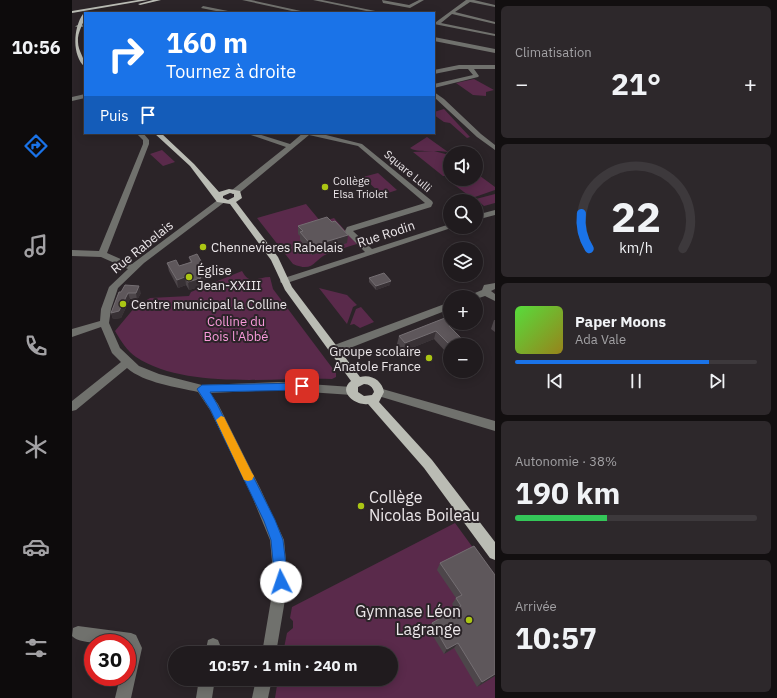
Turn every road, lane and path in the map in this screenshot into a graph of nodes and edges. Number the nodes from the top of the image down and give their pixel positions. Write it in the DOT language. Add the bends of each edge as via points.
graph roads {
  1 [pos="102,0"];
  2 [pos="107,0"];
  3 [pos="146,0"];
  4 [pos="159,0"];
  5 [pos="206,0"];
  6 [pos="244,0"];
  7 [pos="316,0"];
  8 [pos="385,0"];
  9 [pos="422,0"];
  10 [pos="469,0"];
  11 [pos="329,1"];
  12 [pos="103,6"];
  13 [pos="321,6"];
  14 [pos="495,6"];
  15 [pos="203,7"];
  16 [pos="80,10"];
  17 [pos="94,12"];
  18 [pos="96,12"];
  19 [pos="201,12"];
  20 [pos="228,12"];
  21 [pos="305,12"];
  22 [pos="378,12"];
  23 [pos="72,13"];
  24 [pos="452,13"];
  25 [pos="84,15"];
  26 [pos="84,16"];
  27 [pos="72,18"];
  28 [pos="436,23"];
  29 [pos="495,23"];
  30 [pos="77,26"];
  31 [pos="84,26"];
  32 [pos="495,35"];
  33 [pos="435,39"];
  34 [pos="495,51"];
  35 [pos="82,67"];
  36 [pos="470,67"];
  37 [pos="495,67"];
  38 [pos="435,72"];
  39 [pos="435,86"];
  40 [pos="435,95"];
  41 [pos="84,96"];
  42 [pos="72,99"];
  43 [pos="140,134"];
  44 [pos="158,134"];
  45 [pos="166,134"];
  46 [pos="251,134"];
  47 [pos="307,134"];
  48 [pos="312,134"];
  49 [pos="290,146"];
  50 [pos="495,148"];
  51 [pos="235,192"];
  52 [pos="222,196"];
  53 [pos="232,202"];
  54 [pos="495,212"];
  55 [pos="483,216"];
  56 [pos="443,228"];
  57 [pos="72,253"];
  58 [pos="371,253"];
  59 [pos="102,254"];
  60 [pos="133,268"];
  61 [pos="284,281"];
  62 [pos="495,286"];
  63 [pos="486,292"];
  64 [pos="483,293"];
  65 [pos="495,298"];
  66 [pos="443,308"];
  67 [pos="104,323"];
  68 [pos="72,333"];
  69 [pos="333,350"];
  70 [pos="126,362"];
  71 [pos="357,381"];
  72 [pos="202,389"];
  73 [pos="352,391"];
  74 [pos="376,397"];
  75 [pos="72,407"];
  76 [pos="495,426"];
  77 [pos="495,553"];
  78 [pos="78,633"];
  79 [pos="270,646"];
  80 [pos="206,686"];
  81 [pos="263,686"];
  82 [pos="122,698"];
  83 [pos="204,698"];
  84 [pos="260,698"];
  1 -- 16 [label="main road"];
  2 -- 12 [label="main road"];
  3 -- 12 [label="main road"];
  4 -- 18 [label="main road"];
  5 -- 15 [label="street"];
  6 -- 21 [label="street"];
  7 -- 11 [label="street"];
  8 -- 9 [label="street" via="410,7"];
  10 -- 14 [label="street"];
  10 -- 24 [label="street"];
  11 -- 13 [label="street"];
  11 -- 22 [label="street"];
  12 -- 16 [label="main road"];
  12 -- 17 [label="main road" via="101,10"];
  15 -- 19 [label="street"];
  15 -- 20 [label="street"];
  16 -- 23 [label="main road"];
  24 -- 28 [label="street"];
  24 -- 29 [label="street"];
  25 -- 27 [label="main road"];
  26 -- 30 [label="main road"];
  28 -- 32 [label="street"];
  30 -- 31 [label="street"];
  30 -- 35 [label="main road" via="73,47"];
  33 -- 34 [label="street"];
  36 -- 37 [label="street"];
  36 -- 38 [label="street"];
  36 -- 39 [label="street" via="476,76"];
  40 -- 50 [label="street" via="455,112 472,132"];
  41 -- 42 [label="street"];
  43 -- 59 [label="street" via="146,140 146,144"];
  44 -- 52 [label="main road"];
  45 -- 52 [label="main road"];
  46 -- 49 [label="street"];
  47 -- 49 [label="street"];
  48 -- 58 [label="street, Square Lulli" via="360,145 429,203 350,229 349,231"];
  49 -- 51 [label="street"];
  51 -- 52 [label="main road"];
  51 -- 53 [label="main road" via="238,198"];
  52 -- 53 [label="main road"];
  52 -- 60 [label="street, Rue Rabelais"];
  53 -- 61 [label="main road" via="275,259"];
  54 -- 55 [label="street"];
  56 -- 58 [label="street, Rue Rodin"];
  57 -- 59 [label="street"];
  58 -- 61 [label="street, Rue Rodin"];
  59 -- 60 [label="street"];
  60 -- 67 [label="street, Rue Rabelais" via="110,294"];
  61 -- 69 [label="main road"];
  62 -- 63 [label="street" via="487,287"];
  63 -- 64 [label="street"];
  63 -- 65 [label="street"];
  66 -- 69 [label="street"];
  67 -- 68 [label="street"];
  67 -- 70 [label="street" via="116,350"];
  69 -- 71 [label="main road"];
  70 -- 72 [label="street" via="135,369 157,378"];
  70 -- 75 [label="street"];
  71 -- 73 [label="main road"];
  71 -- 74 [label="main road" via="371,381 378,386"];
  72 -- 73 [label="street" via="279,386"];
  72 -- 79 [label="street" via="214,407 277,540 281,582"];
  73 -- 74 [label="main road" via="358,400"];
  74 -- 76 [label="street"];
  74 -- 77 [label="main road"];
  78 -- 82 [label="street" via="131,640 135,648"];
  80 -- 83 [label="street"];
  81 -- 84 [label="street"];
}
